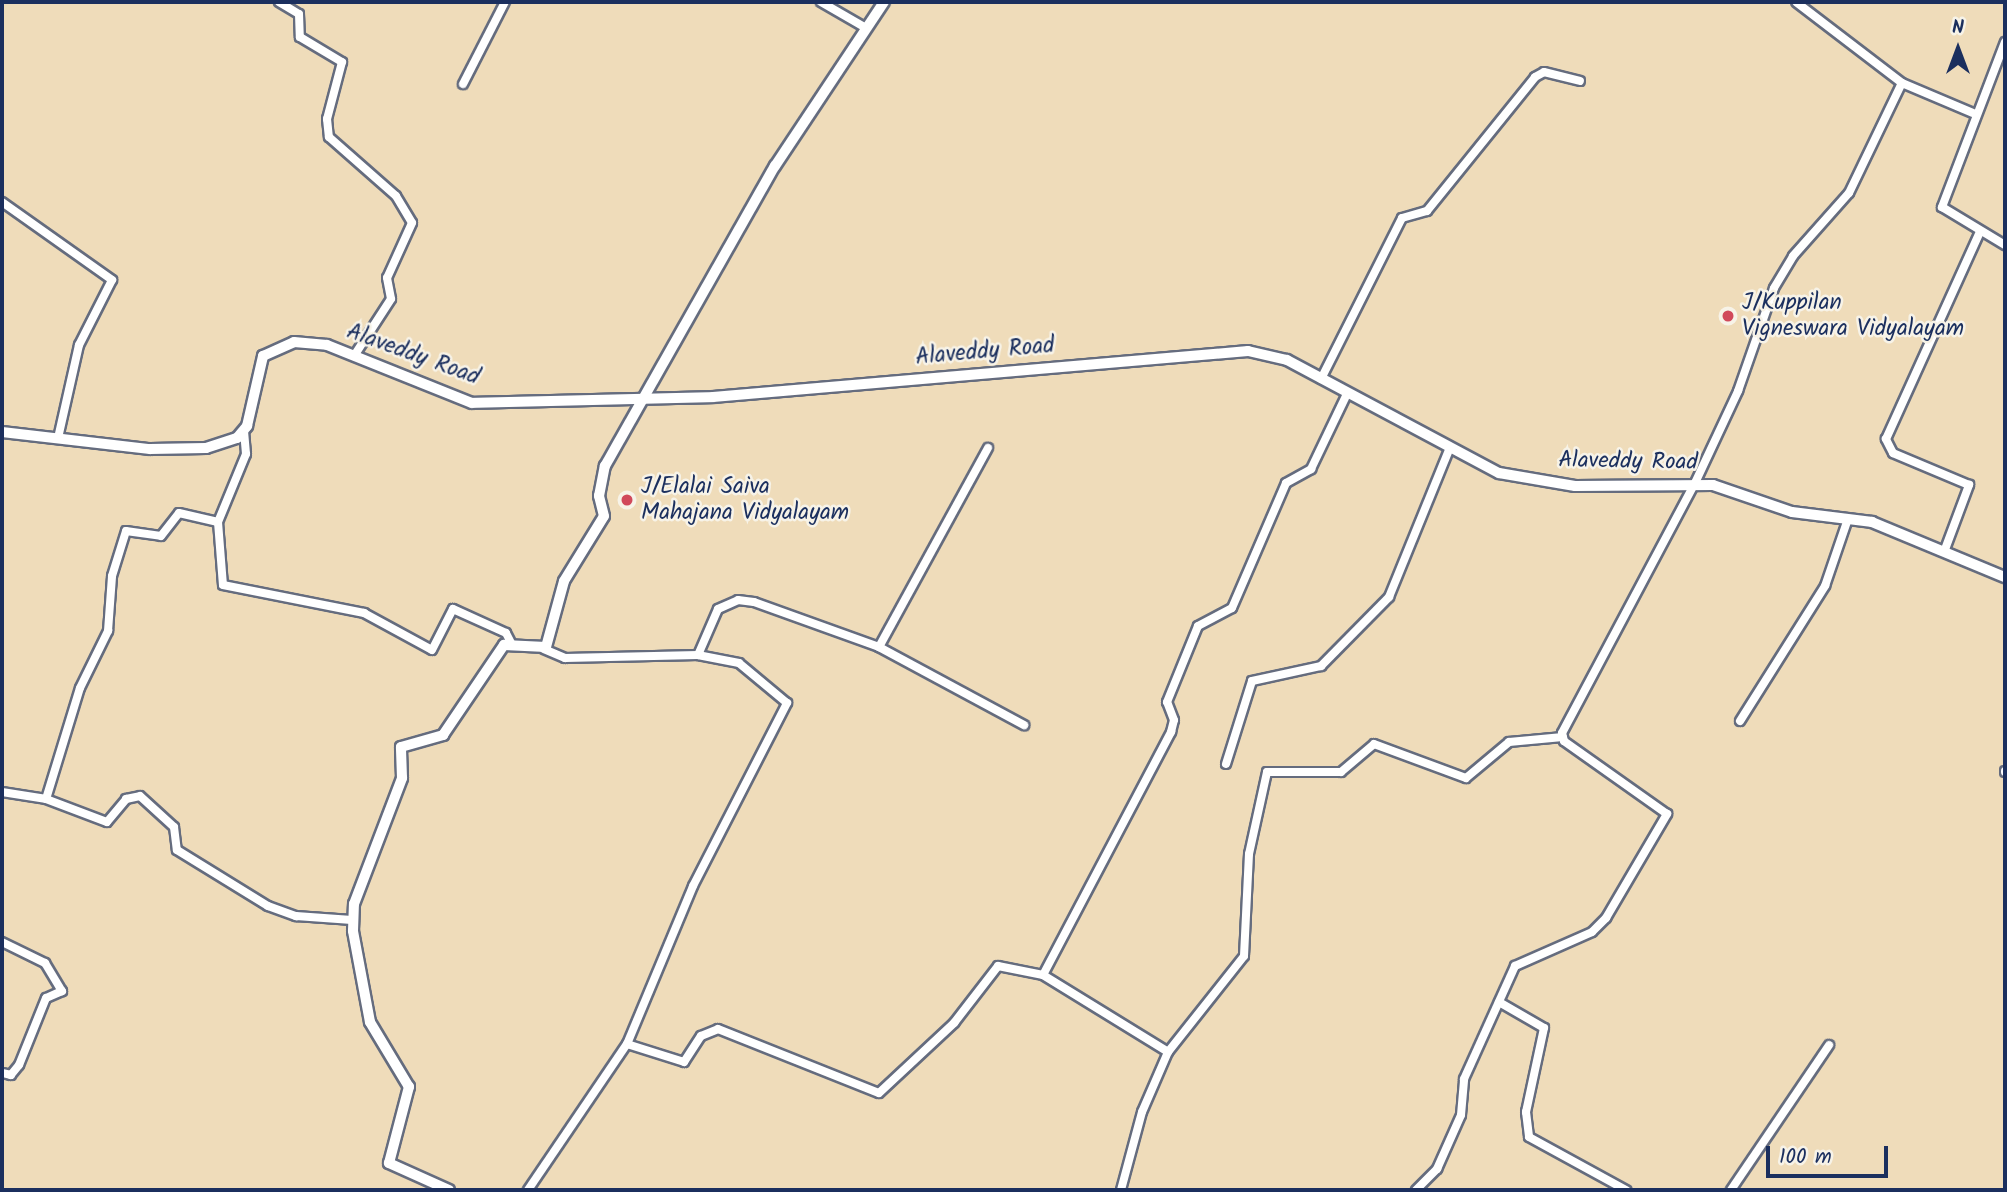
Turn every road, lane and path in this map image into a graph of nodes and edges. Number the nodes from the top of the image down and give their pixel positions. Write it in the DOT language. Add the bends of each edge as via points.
graph roads {
  1 [pos="279,2"];
  2 [pos="505,2"];
  3 [pos="821,2"];
  4 [pos="884,2"];
  5 [pos="1797,2"];
  6 [pos="1808,5"];
  7 [pos="866,28"];
  8 [pos="2005,42"];
  9 [pos="1580,81"];
  10 [pos="1902,83"];
  11 [pos="463,84"];
  12 [pos="1973,113"];
  13 [pos="2,202"];
  14 [pos="1980,232"];
  15 [pos="2005,246"];
  16 [pos="354,356"];
  17 [pos="1321,379"];
  18 [pos="1347,394"];
  19 [pos="647,398"];
  20 [pos="244,431"];
  21 [pos="2,432"];
  22 [pos="58,438"];
  23 [pos="988,447"];
  24 [pos="1449,450"];
  25 [pos="1695,483"];
  26 [pos="1848,519"];
  27 [pos="218,522"];
  28 [pos="1944,552"];
  29 [pos="2005,577"];
  30 [pos="511,643"];
  31 [pos="879,647"];
  32 [pos="544,649"];
  33 [pos="698,655"];
  34 [pos="1740,721"];
  35 [pos="1024,724"];
  36 [pos="1563,737"];
  37 [pos="1226,764"];
  38 [pos="2,792"];
  39 [pos="46,799"];
  40 [pos="352,920"];
  41 [pos="2,942"];
  42 [pos="1043,975"];
  43 [pos="1499,1002"];
  44 [pos="626,1044"];
  45 [pos="1829,1045"];
  46 [pos="1168,1052"];
  47 [pos="2,1073"];
  48 [pos="449,1190"];
  49 [pos="528,1190"];
  50 [pos="1121,1190"];
  51 [pos="1416,1190"];
  52 [pos="1626,1190"];
  53 [pos="1731,1190"];
  1 -- 16 [label="street" via="299,14 300,37 342,62 327,119 329,137 396,196 412,223 387,278 391,299"];
  2 -- 11 [label="street"];
  3 -- 7 [label="street"];
  4 -- 7 [label="street"];
  5 -- 6 [label="street"];
  6 -- 10 [label="street"];
  7 -- 19 [label="street" via="775,166"];
  8 -- 12 [label="street"];
  9 -- 17 [label="street" via="1544,72 1535,77 1427,211 1402,218"];
  10 -- 12 [label="street"];
  10 -- 25 [label="street" via="1849,193 1793,256 1774,288 1738,391"];
  12 -- 14 [label="street" via="1942,207"];
  13 -- 22 [label="street" via="112,281 79,345"];
  14 -- 15 [label="street"];
  14 -- 28 [label="street" via="1886,439 1893,453 1969,485"];
  16 -- 19 [label="street, Alaveddy Road" via="472,403"];
  16 -- 20 [label="street, Alaveddy Road" via="294,342 263,356"];
  17 -- 18 [label="street, Alaveddy Road"];
  17 -- 19 [label="street, Alaveddy Road" via="1287,360 1248,351"];
  18 -- 24 [label="street, Alaveddy Road"];
  18 -- 42 [label="street" via="1311,469 1286,483 1232,608 1198,626 1167,702 1174,720 1171,732"];
  19 -- 32 [label="street" via="605,467 600,488 604,516 564,581"];
  20 -- 22 [label="street" via="206,448"];
  20 -- 27 [label="street" via="246,453"];
  21 -- 22 [label="street"];
  23 -- 31 [label="street"];
  24 -- 25 [label="street, Alaveddy Road" via="1499,473 1575,486"];
  24 -- 37 [label="street" via="1412,532 1402,577 1389,597 1321,666 1252,681"];
  25 -- 26 [label="street, Alaveddy Road" via="1792,512"];
  25 -- 36 [label="street"];
  26 -- 28 [label="street, Alaveddy Road"];
  26 -- 34 [label="street" via="1825,586"];
  27 -- 30 [label="street" via="223,585 364,613 432,650 453,609 506,633"];
  27 -- 39 [label="street" via="179,513 161,536 126,531 108,631 80,688"];
  28 -- 29 [label="street, Alaveddy Road"];
  30 -- 32 [label="street"];
  30 -- 40 [label="street" via="443,735 401,747 402,778"];
  31 -- 33 [label="street" via="738,600 718,609"];
  31 -- 35 [label="street"];
  32 -- 33 [label="street" via="565,658"];
  33 -- 44 [label="street" via="739,663 787,703 693,886"];
  36 -- 43 [label="street" via="1667,814 1606,918 1592,932 1515,967"];
  36 -- 46 [label="street" via="1509,742 1466,778 1374,744 1341,772 1267,772 1249,854 1244,956"];
  38 -- 39 [label="street"];
  39 -- 40 [label="street" via="107,822 127,799 140,796 174,827 177,850 268,906 296,916"];
  40 -- 48 [label="street" via="370,1022 410,1087 389,1163"];
  41 -- 47 [label="street" via="45,963 62,991 46,998 19,1065 11,1075"];
  42 -- 44 [label="street" via="998,967 954,1023 879,1093 718,1029 701,1035 684,1062"];
  42 -- 46 [label="street"];
  43 -- 51 [label="street" via="1464,1079 1461,1115 1437,1169"];
  43 -- 52 [label="street" via="1544,1028 1526,1112 1530,1137"];
  44 -- 49 [label="street"];
  45 -- 53 [label="street"];
  46 -- 50 [label="street" via="1142,1112"];
}
